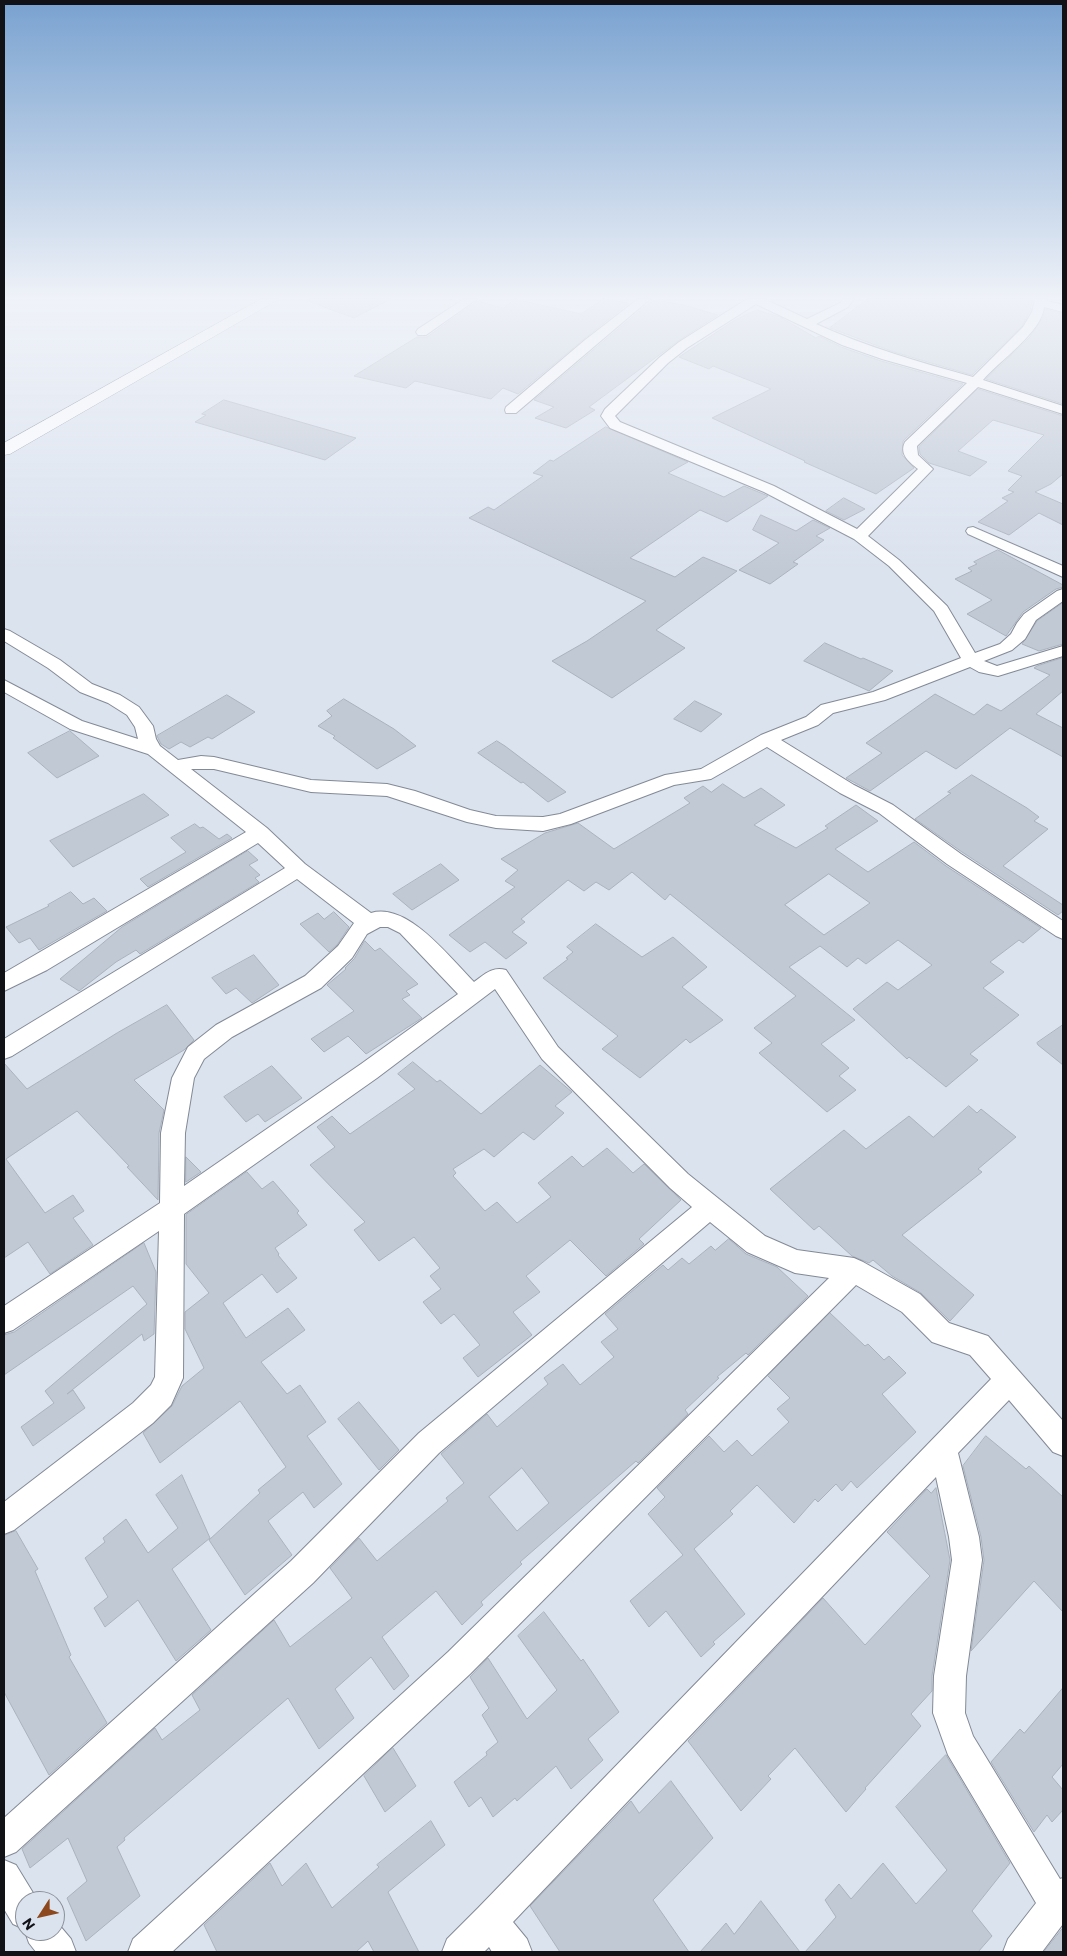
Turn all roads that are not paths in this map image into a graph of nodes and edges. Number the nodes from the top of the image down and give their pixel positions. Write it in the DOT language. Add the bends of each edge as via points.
graph roads {
  1 [pos="88,390"];
  2 [pos="110,390"];
  3 [pos="534,390"];
  4 [pos="633,390"];
  5 [pos="967,390"];
  6 [pos="1004,390"];
  7 [pos="1062,407"];
  8 [pos="511,410"];
  9 [pos="4,438"];
  10 [pos="4,450"];
  11 [pos="973,531"];
  12 [pos="859,536"];
  13 [pos="1063,572"];
  14 [pos="1063,594"];
  15 [pos="4,634"];
  16 [pos="1063,651"];
  17 [pos="971,661"];
  18 [pos="4,685"];
  19 [pos="767,739"];
  20 [pos="154,750"];
  21 [pos="175,766"];
  22 [pos="260,833"];
  23 [pos="298,869"];
  24 [pos="369,924"];
  25 [pos="1063,931"];
  26 [pos="4,982"];
  27 [pos="473,995"];
  28 [pos="4,1050"];
  29 [pos="710,1207"];
  30 [pos="172,1208"];
  31 [pos="854,1270"];
  32 [pos="4,1321"];
  33 [pos="1009,1380"];
  34 [pos="1063,1442"];
  35 [pos="943,1448"];
  36 [pos="4,1520"];
  37 [pos="4,1840"];
  38 [pos="4,1877"];
  39 [pos="15,1895"];
  40 [pos="1060,1900"];
  41 [pos="490,1920"];
  42 [pos="49,1941"];
  43 [pos="58,1952"];
  44 [pos="146,1952"];
  45 [pos="460,1952"];
  46 [pos="514,1952"];
  47 [pos="1021,1952"];
  1 -- 9 [label="highway"];
  2 -- 10 [label="highway"];
  3 -- 8 [label="street"];
  4 -- 12 [label="street" via="610,412 609,420 769,489"];
  5 -- 12 [label="street" via="910,445 911,458 926,469"];
  6 -- 7 [label="street"];
  11 -- 13 [label="street"];
  12 -- 17 [label="street" via="904,572 940,609"];
  14 -- 17 [label="street" via="1026,621 1014,642"];
  15 -- 20 [label="street" via="86,688 133,711 144,726"];
  16 -- 17 [label="street" via="998,671"];
  17 -- 19 [label="street" via="878,696 827,709 812,722"];
  18 -- 20 [label="street" via="76,725"];
  19 -- 21 [label="street" via="705,775 671,778 543,824 496,822 467,816 387,790 311,786 214,763"];
  19 -- 25 [label="street" via="846,789 886,809"];
  20 -- 21 [label="street"];
  21 -- 22 [label="street"];
  22 -- 23 [label="street"];
  22 -- 26 [label="street" via="40,964"];
  23 -- 24 [label="street"];
  23 -- 28 [label="street"];
  24 -- 27 [label="street" via="377,919 391,920 407,928"];
  24 -- 30 [label="street" via="360,930 332,966 313,982 224,1031 196,1053 183,1078 173,1132"];
  27 -- 29 [label="street" via="498,976 550,1053 679,1181"];
  27 -- 30 [label="street"];
  29 -- 31 [label="street" via="756,1244 795,1261"];
  29 -- 37 [label="street" via="429,1443 302,1572"];
  30 -- 32 [label="street"];
  30 -- 36 [label="street" via="169,1378 160,1396 131,1423"];
  31 -- 33 [label="street" via="911,1303 941,1333 979,1345"];
  31 -- 44 [label="street" via="459,1663"];
  33 -- 34 [label="street"];
  33 -- 35 [label="street"];
  35 -- 40 [label="street" via="967,1560 950,1676 949,1713 959,1744"];
  35 -- 41 [label="street"];
  38 -- 39 [label="street"];
  40 -- 47 [label="street"];
  41 -- 45 [label="street"];
  41 -- 46 [label="street"];
  42 -- 43 [label="street"];
}
